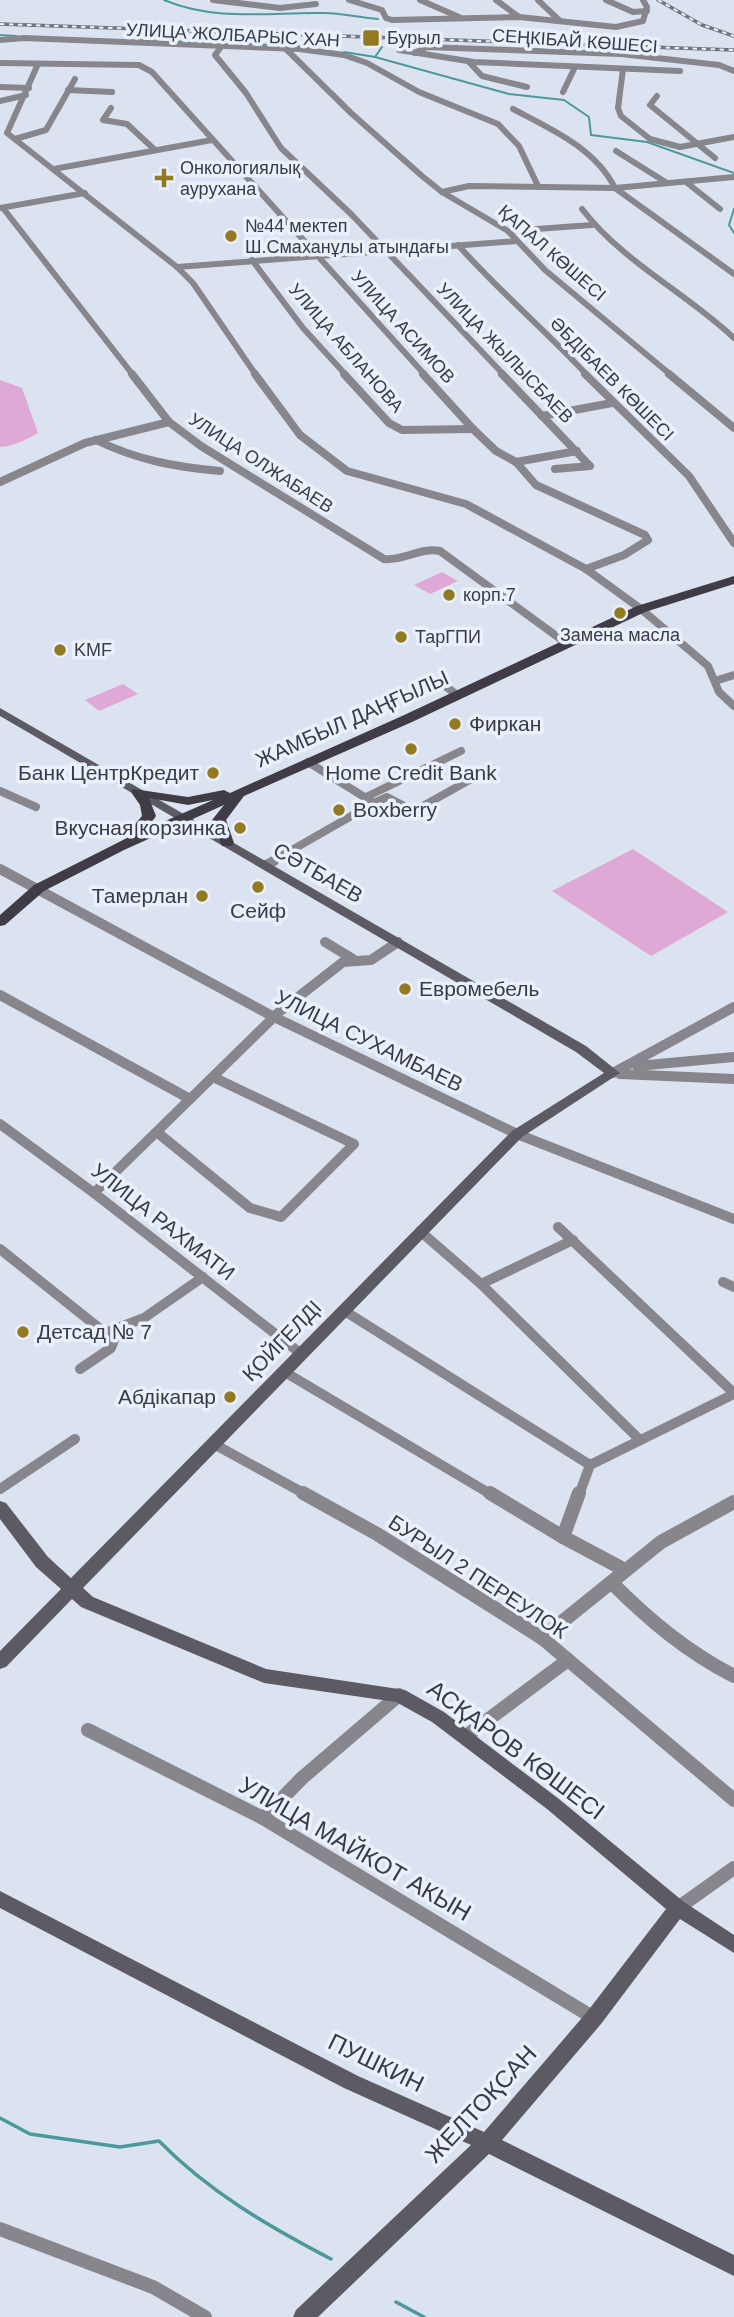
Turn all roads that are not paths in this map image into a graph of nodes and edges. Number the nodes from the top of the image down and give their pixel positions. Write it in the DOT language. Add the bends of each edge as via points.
graph roads {
  1 [pos="213,0"];
  2 [pos="306,0"];
  3 [pos="328,0"];
  4 [pos="349,0"];
  5 [pos="421,0"];
  6 [pos="496,0"];
  7 [pos="538,0"];
  8 [pos="606,0"];
  9 [pos="643,0"];
  10 [pos="316,4"];
  11 [pos="647,11"];
  12 [pos="519,17"];
  13 [pos="461,18"];
  14 [pos="560,21"];
  15 [pos="0,40"];
  16 [pos="221,47"];
  17 [pos="286,49"];
  18 [pos="399,50"];
  19 [pos="415,53"];
  20 [pos="470,62"];
  21 [pos="683,62"];
  22 [pos="0,63"];
  23 [pos="38,64"];
  24 [pos="575,66"];
  25 [pos="623,69"];
  26 [pos="680,71"];
  27 [pos="734,71"];
  28 [pos="75,79"];
  29 [pos="676,84"];
  30 [pos="527,86"];
  31 [pos="0,87"];
  32 [pos="68,90"];
  33 [pos="27,92"];
  34 [pos="112,92"];
  35 [pos="563,92"];
  36 [pos="657,96"];
  37 [pos="0,101"];
  38 [pos="111,108"];
  39 [pos="513,109"];
  40 [pos="4,134"];
  41 [pos="734,137"];
  42 [pos="15,139"];
  43 [pos="212,140"];
  44 [pos="696,144"];
  45 [pos="155,150"];
  46 [pos="615,152"];
  47 [pos="715,158"];
  48 [pos="54,169"];
  49 [pos="734,177"];
  50 [pos="686,182"];
  51 [pos="667,183"];
  52 [pos="538,186"];
  53 [pos="615,188"];
  54 [pos="442,192"];
  55 [pos="85,193"];
  56 [pos="1,208"];
  57 [pos="582,209"];
  58 [pos="720,209"];
  59 [pos="592,225"];
  60 [pos="508,231"];
  61 [pos="517,241"];
  62 [pos="458,245"];
  63 [pos="383,251"];
  64 [pos="318,255"];
  65 [pos="252,260"];
  66 [pos="177,267"];
  67 [pos="734,274"];
  68 [pos="734,338"];
  69 [pos="612,403"];
  70 [pos="542,415"];
  71 [pos="169,422"];
  72 [pos="734,428"];
  73 [pos="473,429"];
  74 [pos="96,440"];
  75 [pos="577,451"];
  76 [pos="516,462"];
  77 [pos="555,469"];
  78 [pos="219,471"];
  79 [pos="0,482"];
  80 [pos="734,543"];
  81 [pos="586,569"];
  82 [pos="734,580"];
  83 [pos="641,609"];
  84 [pos="566,643"];
  85 [pos="734,675"];
  86 [pos="715,681"];
  87 [pos="440,682"];
  88 [pos="457,695"];
  89 [pos="734,706"];
  90 [pos="0,712"];
  91 [pos="461,751"];
  92 [pos="308,762"];
  93 [pos="491,768"];
  94 [pos="246,790"];
  95 [pos="0,791"];
  96 [pos="138,792"];
  97 [pos="364,798"];
  98 [pos="374,803"];
  99 [pos="36,807"];
  100 [pos="184,819"];
  101 [pos="227,843"];
  102 [pos="119,848"];
  103 [pos="265,865"];
  104 [pos="0,869"];
  105 [pos="39,888"];
  106 [pos="0,922"];
  107 [pos="325,942"];
  108 [pos="398,942"];
  109 [pos="353,960"];
  110 [pos="0,995"];
  111 [pos="734,1007"];
  112 [pos="274,1017"];
  113 [pos="734,1057"];
  114 [pos="631,1066"];
  115 [pos="613,1073"];
  116 [pos="215,1078"];
  117 [pos="734,1079"];
  118 [pos="190,1098"];
  119 [pos="0,1124"];
  120 [pos="158,1133"];
  121 [pos="517,1134"];
  122 [pos="94,1193"];
  123 [pos="734,1219"];
  124 [pos="558,1227"];
  125 [pos="420,1231"];
  126 [pos="573,1240"];
  127 [pos="0,1249"];
  128 [pos="203,1277"];
  129 [pos="481,1284"];
  130 [pos="343,1310"];
  131 [pos="104,1333"];
  132 [pos="300,1353"];
  133 [pos="80,1369"];
  134 [pos="283,1371"];
  135 [pos="734,1393"];
  136 [pos="75,1439"];
  137 [pos="639,1439"];
  138 [pos="212,1443"];
  139 [pos="590,1465"];
  140 [pos="0,1489"];
  141 [pos="734,1502"];
  142 [pos="0,1507"];
  143 [pos="563,1537"];
  144 [pos="625,1570"];
  145 [pos="612,1583"];
  146 [pos="70,1588"];
  147 [pos="542,1638"];
  148 [pos="568,1660"];
  149 [pos="0,1662"];
  150 [pos="734,1676"];
  151 [pos="399,1695"];
  152 [pos="88,1730"];
  153 [pos="465,1737"];
  154 [pos="734,1800"];
  155 [pos="263,1818"];
  156 [pos="734,1868"];
  157 [pos="0,1899"];
  158 [pos="678,1908"];
  159 [pos="734,1945"];
  160 [pos="594,2018"];
  161 [pos="487,2143"];
  162 [pos="0,2229"];
  163 [pos="734,2266"];
  164 [pos="205,2317"];
  165 [pos="303,2317"];
  1 -- 10 [label="street" via="280,8"];
  2 -- 10 [label="street"];
  3 -- 10 [label="street"];
  4 -- 13 [label="street" via="382,10 392,20"];
  5 -- 13 [label="street"];
  6 -- 12 [label="street"];
  7 -- 14 [label="street"];
  8 -- 11 [label="street, СЕҢКІБАЙ КӨШЕСІ" via="636,12"];
  9 -- 11 [label="street"];
  11 -- 14 [label="street" via="643,21 626,26"];
  12 -- 13 [label="street"];
  12 -- 14 [label="street"];
  15 -- 16 [label="street, УЛИЦА ЖОЛБАРЫС ХАН"];
  16 -- 17 [label="street, УЛИЦА ЖОЛБАРЫС ХАН"];
  16 -- 63 [label="street, УЛИЦА ЖЫЛЫСБАЕВ" via="215,55 281,148"];
  17 -- 52 [label="street, УЛИЦА ЖОЛБАРЫС ХАН" via="345,55 373,65 427,96 495,121 522,149"];
  17 -- 54 [label="street, ҚАПАЛ КӨШЕСІ"];
  18 -- 19 [label="street"];
  19 -- 20 [label="street"];
  19 -- 21 [label="street, СЕҢКІБАЙ КӨШЕСІ" via="426,47 621,54"];
  20 -- 24 [label="street"];
  20 -- 30 [label="street" via="482,76"];
  21 -- 26 [label="street"];
  21 -- 27 [label="street, СЕҢКІБАЙ КӨШЕСІ"];
  22 -- 23 [label="street, УЛИЦА АСИМОВ"];
  23 -- 33 [label="street"];
  23 -- 43 [label="street, УЛИЦА АСИМОВ" via="147,68"];
  24 -- 25 [label="street"];
  24 -- 35 [label="street"];
  25 -- 26 [label="street"];
  25 -- 44 [label="street" via="621,116 657,142 680,147"];
  26 -- 29 [label="street"];
  28 -- 32 [label="street"];
  31 -- 33 [label="street"];
  32 -- 34 [label="street"];
  32 -- 42 [label="street" via="46,130"];
  33 -- 37 [label="street"];
  33 -- 40 [label="street"];
  36 -- 44 [label="street" via="650,105"];
  38 -- 45 [label="street" via="103,120 127,124"];
  39 -- 53 [label="street" via="560,135 611,174"];
  40 -- 42 [label="street"];
  41 -- 44 [label="street"];
  42 -- 48 [label="street"];
  43 -- 45 [label="street"];
  43 -- 64 [label="street, УЛИЦА АСИМОВ"];
  44 -- 47 [label="street"];
  45 -- 48 [label="street"];
  46 -- 51 [label="street"];
  48 -- 55 [label="street"];
  49 -- 50 [label="street"];
  50 -- 51 [label="street"];
  50 -- 58 [label="street"];
  51 -- 53 [label="street"];
  52 -- 53 [label="street"];
  52 -- 54 [label="street" via="469,186"];
  53 -- 67 [label="street"];
  54 -- 60 [label="street, ҚАПАЛ КӨШЕСІ"];
  55 -- 56 [label="street"];
  55 -- 66 [label="street"];
  56 -- 71 [label="street, УЛИЦА ОЛЖАБАЕВ"];
  57 -- 59 [label="street"];
  59 -- 60 [label="street"];
  59 -- 68 [label="street"];
  60 -- 61 [label="street, ҚАПАЛ КӨШЕСІ"];
  61 -- 62 [label="street"];
  61 -- 72 [label="street, ҚАПАЛ КӨШЕСІ" via="545,270"];
  62 -- 63 [label="street"];
  62 -- 69 [label="street, ӘБДІБАЕВ КӨШЕСІ"];
  63 -- 64 [label="street"];
  63 -- 70 [label="street, УЛИЦА ЖЫЛЫСБАЕВ"];
  64 -- 65 [label="street"];
  64 -- 73 [label="street, УЛИЦА АСИМОВ"];
  65 -- 66 [label="street"];
  65 -- 73 [label="street, УЛИЦА АБЛАНОВА" via="303,328 389,423 402,430"];
  66 -- 81 [label="street" via="288,422 347,471 466,504"];
  69 -- 70 [label="street"];
  69 -- 80 [label="street, ӘБДІБАЕВ КӨШЕСІ" via="689,476"];
  70 -- 75 [label="street, УЛИЦА ЖЫЛЫСБАЕВ"];
  71 -- 74 [label="street"];
  71 -- 84 [label="street, УЛИЦА ОЛЖАБАЕВ" via="384,559 397,560 427,549 440,551"];
  73 -- 76 [label="street, УЛИЦА АСИМОВ"];
  74 -- 78 [label="street" via="156,465"];
  74 -- 79 [label="street"];
  75 -- 76 [label="street"];
  75 -- 77 [label="street, УЛИЦА ЖЫЛЫСБАЕВ" via="590,466"];
  76 -- 81 [label="street, УЛИЦА АСИМОВ" via="536,485 648,540"];
  81 -- 83 [label="street"];
  82 -- 83 [label="main road, ЖАМБЫЛ ДАҢҒЫЛЫ"];
  83 -- 84 [label="main road, ЖАМБЫЛ ДАҢҒЫЛЫ"];
  83 -- 86 [label="street" via="708,666"];
  84 -- 88 [label="main road, ЖАМБЫЛ ДАҢҒЫЛЫ"];
  85 -- 86 [label="street"];
  86 -- 89 [label="street"];
  87 -- 88 [label="street"];
  88 -- 92 [label="main road, ЖАМБЫЛ ДАҢҒЫЛЫ"];
  90 -- 96 [label="street, СӘТБАЕВ"];
  91 -- 97 [label="street"];
  92 -- 94 [label="main road, ЖАМБЫЛ ДАҢҒЫЛЫ"];
  92 -- 97 [label="street"];
  93 -- 98 [label="street" via="420,810 387,797"];
  94 -- 96 [label="main road" via="188,801"];
  94 -- 100 [label="main road, ЖАМБЫЛ ДАҢҒЫЛЫ"];
  94 -- 101 [label="main road" via="219,820"];
  95 -- 99 [label="street"];
  96 -- 100 [label="street, СӘТБАЕВ"];
  96 -- 102 [label="main road" via="151,815"];
  97 -- 98 [label="street"];
  98 -- 103 [label="street"];
  100 -- 101 [label="street, СӘТБАЕВ"];
  100 -- 102 [label="main road, ЖАМБЫЛ ДАҢҒЫЛЫ"];
  101 -- 103 [label="street, СӘТБАЕВ"];
  102 -- 105 [label="main road, ЖАМБЫЛ ДАҢҒЫЛЫ"];
  103 -- 108 [label="street, СӘТБАЕВ"];
  104 -- 105 [label="street, УЛИЦА СУХАМБАЕВ"];
  105 -- 106 [label="main road, ЖАМБЫЛ ДАҢҒЫЛЫ"];
  105 -- 112 [label="street, УЛИЦА СУХАМБАЕВ"];
  107 -- 109 [label="street"];
  108 -- 109 [label="street" via="371,960"];
  108 -- 115 [label="street, СӘТБАЕВ" via="581,1049"];
  109 -- 112 [label="street" via="336,967"];
  110 -- 118 [label="street"];
  111 -- 114 [label="street"];
  112 -- 116 [label="street"];
  112 -- 121 [label="street, УЛИЦА СУХАМБАЕВ"];
  113 -- 114 [label="street"];
  114 -- 115 [label="street"];
  115 -- 117 [label="street"];
  115 -- 121 [label="street, ҚОЙГЕЛДІ"];
  116 -- 118 [label="street"];
  116 -- 120 [label="street" via="354,1144 281,1217 250,1208"];
  118 -- 120 [label="street"];
  119 -- 122 [label="street, УЛИЦА РАХМАТИ"];
  120 -- 122 [label="street"];
  121 -- 123 [label="street, УЛИЦА СУХАМБАЕВ"];
  121 -- 125 [label="street, ҚОЙГЕЛДІ"];
  122 -- 128 [label="street, УЛИЦА РАХМАТИ"];
  124 -- 126 [label="street"];
  125 -- 129 [label="street"];
  125 -- 130 [label="street, ҚОЙГЕЛДІ"];
  126 -- 129 [label="street"];
  126 -- 135 [label="street"];
  127 -- 131 [label="street"];
  128 -- 131 [label="street" via="147,1316"];
  128 -- 132 [label="street, УЛИЦА РАХМАТИ"];
  129 -- 137 [label="street"];
  130 -- 132 [label="street, ҚОЙГЕЛДІ"];
  130 -- 139 [label="street"];
  131 -- 133 [label="street" via="114,1343"];
  132 -- 134 [label="street, ҚОЙГЕЛДІ"];
  134 -- 138 [label="street, ҚОЙГЕЛДІ"];
  134 -- 143 [label="street"];
  135 -- 137 [label="street"];
  136 -- 140 [label="street"];
  137 -- 139 [label="street"];
  138 -- 146 [label="street, ҚОЙГЕЛДІ"];
  138 -- 147 [label="street, БУРЫЛ 2 ПЕРЕУЛОК" via="377,1534"];
  139 -- 143 [label="street"];
  141 -- 144 [label="street" via="661,1542"];
  142 -- 146 [label="street, АСҚАРОВ КӨШЕСІ" via="42,1562"];
  143 -- 144 [label="street"];
  144 -- 145 [label="street"];
  145 -- 147 [label="street"];
  145 -- 150 [label="street" via="660,1630"];
  146 -- 149 [label="street, ҚОЙГЕЛДІ"];
  146 -- 151 [label="street, АСҚАРОВ КӨШЕСІ" via="87,1602 264,1676"];
  147 -- 148 [label="street, БУРЫЛ 2 ПЕРЕУЛОК"];
  148 -- 153 [label="street"];
  148 -- 154 [label="street, БУРЫЛ 2 ПЕРЕУЛОК"];
  151 -- 153 [label="street, АСҚАРОВ КӨШЕСІ"];
  151 -- 155 [label="street" via="302,1777"];
  152 -- 155 [label="street, УЛИЦА МАЙКОТ АКЫН"];
  153 -- 158 [label="street, АСҚАРОВ КӨШЕСІ"];
  155 -- 160 [label="street, УЛИЦА МАЙКОТ АКЫН"];
  156 -- 158 [label="street"];
  157 -- 161 [label="street, ПУШКИН" via="351,2082"];
  158 -- 159 [label="street, АСҚАРОВ КӨШЕСІ"];
  158 -- 160 [label="street, ЖЕЛТОҚСАН"];
  160 -- 161 [label="street, ЖЕЛТОҚСАН"];
  161 -- 163 [label="street, ПУШКИН"];
  161 -- 165 [label="street, ЖЕЛТОҚСАН"];
  162 -- 164 [label="street" via="153,2287"];
}
